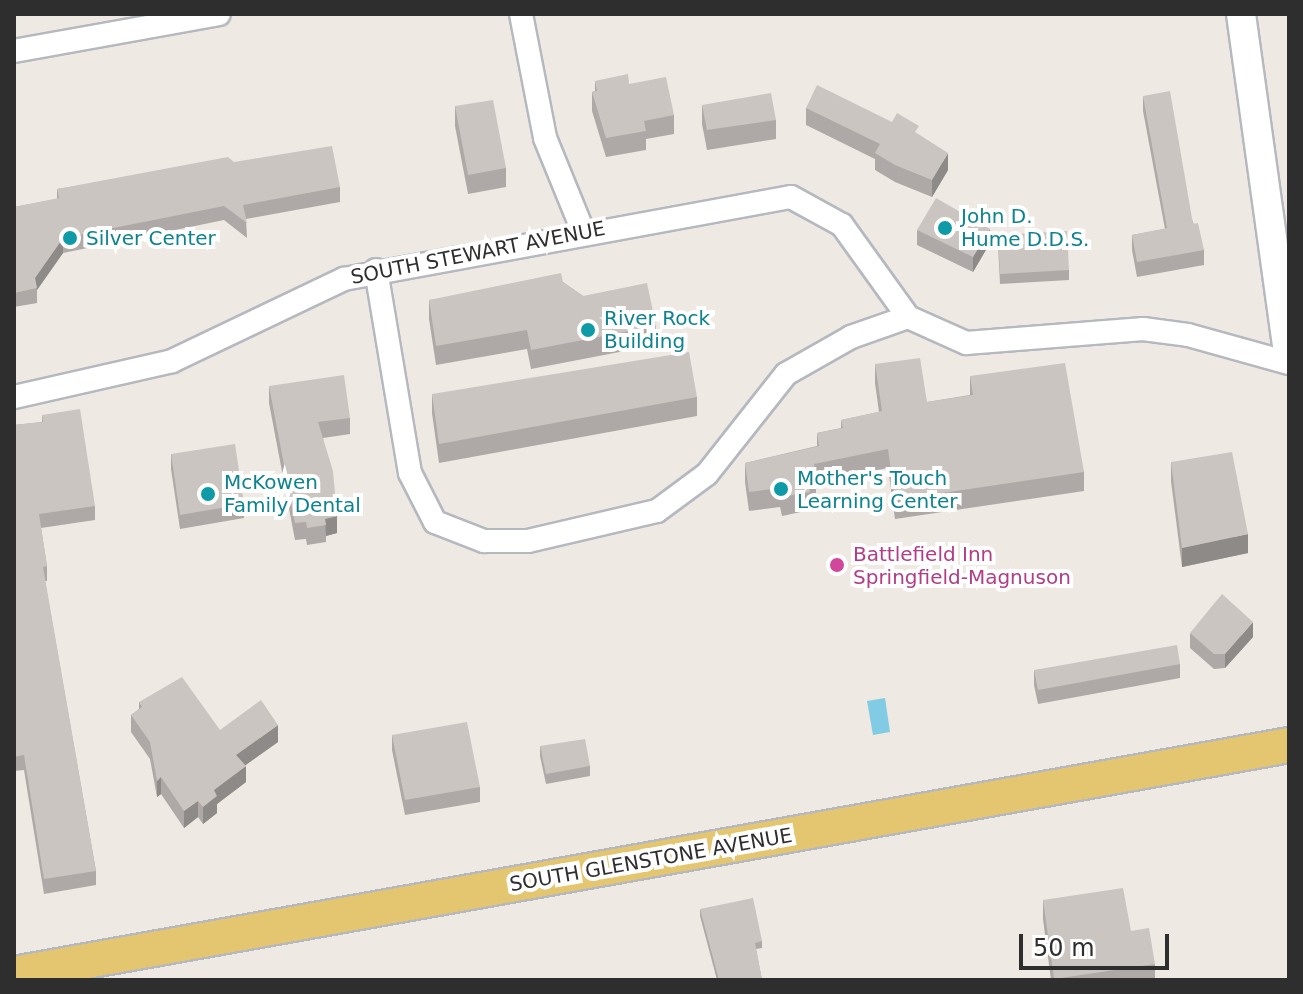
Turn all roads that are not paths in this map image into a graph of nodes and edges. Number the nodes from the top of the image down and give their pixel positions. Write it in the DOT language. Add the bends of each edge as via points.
graph roads {
  1 [pos="219,14"];
  2 [pos="521,14"];
  3 [pos="1241,14"];
  4 [pos="14,51"];
  5 [pos="583,231"];
  6 [pos="376,270"];
  7 [pos="908,317"];
  8 [pos="1289,361"];
  9 [pos="14,397"];
  10 [pos="1289,745"];
  11 [pos="32,974"];
  1 -- 4 [label="street"];
  2 -- 5 [label="street" via="545,138"];
  3 -- 8 [label="street"];
  5 -- 6 [label="street, SOUTH STEWART AVENUE"];
  5 -- 7 [label="street, SOUTH STEWART AVENUE" via="791,197 842,225"];
  6 -- 7 [label="street" via="410,473 435,522 484,541 528,541 657,511 707,474 786,374 851,337"];
  6 -- 9 [label="street, SOUTH STEWART AVENUE" via="314,289 172,361"];
  7 -- 8 [label="street" via="966,343 1143,329"];
  10 -- 11 [label="main road, SOUTH GLENSTONE AVENUE"];
}
